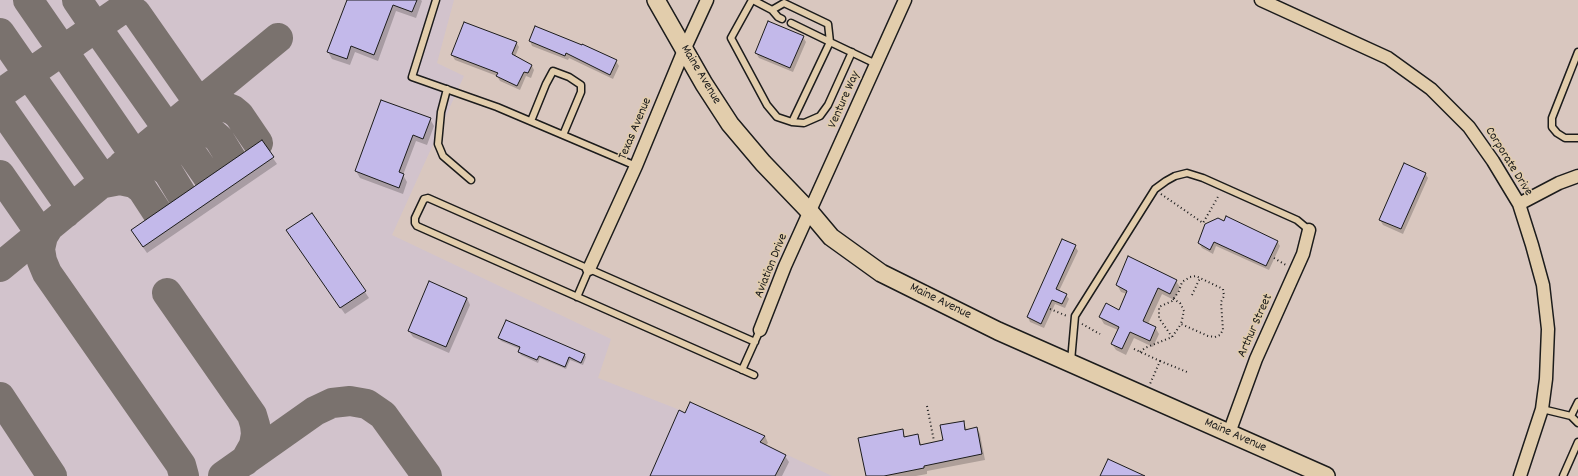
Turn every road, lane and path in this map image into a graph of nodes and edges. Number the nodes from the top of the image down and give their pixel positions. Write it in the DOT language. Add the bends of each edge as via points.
graph roads {
  1 [pos="436,0"];
  2 [pos="656,0"];
  3 [pos="707,0"];
  4 [pos="753,0"];
  5 [pos="905,0"];
  6 [pos="1261,0"];
  7 [pos="772,10"];
  8 [pos="782,19"];
  9 [pos="791,23"];
  10 [pos="830,42"];
  11 [pos="684,50"];
  12 [pos="852,52"];
  13 [pos="1578,52"];
  14 [pos="876,64"];
  15 [pos="448,90"];
  16 [pos="532,121"];
  17 [pos="792,122"];
  18 [pos="563,135"];
  19 [pos="1578,138"];
  20 [pos="636,166"];
  21 [pos="1578,176"];
  22 [pos="470,180"];
  23 [pos="1224,187"];
  24 [pos="1155,189"];
  25 [pos="1519,204"];
  26 [pos="810,212"];
  27 [pos="1309,230"];
  28 [pos="589,268"];
  29 [pos="1200,278"];
  30 [pos="1192,295"];
  31 [pos="577,297"];
  32 [pos="1173,299"];
  33 [pos="1180,324"];
  34 [pos="760,330"];
  35 [pos="1172,336"];
  36 [pos="755,342"];
  37 [pos="1134,349"];
  38 [pos="1140,352"];
  39 [pos="1160,361"];
  40 [pos="1070,363"];
  41 [pos="742,370"];
  42 [pos="1186,372"];
  43 [pos="754,376"];
  44 [pos="1145,396"];
  45 [pos="1578,402"];
  46 [pos="927,406"];
  47 [pos="1542,409"];
  48 [pos="1571,416"];
  49 [pos="1578,423"];
  50 [pos="1229,433"];
  51 [pos="934,441"];
  52 [pos="1578,442"];
  53 [pos="1326,476"];
  54 [pos="1520,476"];
  55 [pos="1563,476"];
  1 -- 15 [label="lane" via="412,77"];
  2 -- 11 [label="main road, Maine Avenue"];
  3 -- 11 [label="street, Texas Avenue"];
  4 -- 7 [label="lane"];
  4 -- 17 [label="lane" via="731,38 767,106 777,117"];
  5 -- 14 [label="street, Venture Way"];
  6 -- 25 [label="street, Corporate Drive" via="1388,58 1431,89 1469,127 1493,160"];
  7 -- 8 [label="lane"];
  7 -- 10 [label="lane" via="784,3 828,24"];
  9 -- 10 [label="lane"];
  10 -- 12 [label="lane"];
  10 -- 17 [label="lane"];
  11 -- 20 [label="street, Texas Avenue"];
  11 -- 26 [label="main road, Maine Avenue" via="730,124"];
  12 -- 14 [label="lane"];
  12 -- 17 [label="lane" via="828,106 820,116 804,123"];
  13 -- 19 [label="lane" via="1552,118 1552,127 1565,138"];
  14 -- 26 [label="street, Venture Way"];
  15 -- 16 [label="lane"];
  15 -- 22 [label="lane" via="441,112 438,144 443,156"];
  16 -- 18 [label="lane"];
  16 -- 18 [label="lane" via="553,71 569,77 581,85 582,92"];
  18 -- 20 [label="lane"];
  20 -- 28 [label="street, Texas Avenue"];
  21 -- 25 [label="street"];
  23 -- 24 [label="lane" via="1187,173 1175,176"];
  23 -- 24 [label="path" via="1203,223"];
  23 -- 27 [label="lane" via="1297,220"];
  24 -- 40 [label="lane" via="1075,316"];
  25 -- 47 [label="street, Corporate Drive" via="1543,286 1548,329"];
  26 -- 34 [label="street, Aviation Drive"];
  26 -- 40 [label="main road, Maine Avenue" via="831,237 881,273 998,331"];
  27 -- 50 [label="street, Arthur Street" via="1303,254 1256,359"];
  28 -- 31 [label="lane"];
  28 -- 31 [label="lane" via="428,198 424,200 415,218 417,226"];
  28 -- 36 [label="lane"];
  29 -- 30 [label="path"];
  29 -- 32 [label="path" via="1190,277 1182,282"];
  29 -- 33 [label="path" via="1224,289 1221,302 1223,330 1215,337"];
  31 -- 41 [label="lane"];
  32 -- 33 [label="path" via="1180,303 1184,311"];
  32 -- 35 [label="path" via="1159,307 1159,318"];
  33 -- 35 [label="path"];
  34 -- 36 [label="lane"];
  35 -- 38 [label="path"];
  36 -- 41 [label="lane"];
  37 -- 38 [label="path"];
  38 -- 39 [label="path"];
  39 -- 42 [label="path"];
  39 -- 44 [label="path"];
  40 -- 44 [label="main road, Maine Avenue"];
  41 -- 43 [label="lane"];
  44 -- 50 [label="main road, Maine Avenue"];
  45 -- 48 [label="lane"];
  46 -- 51 [label="path"];
  47 -- 48 [label="lane"];
  47 -- 54 [label="street, Corporate Drive"];
  48 -- 49 [label="lane"];
  50 -- 53 [label="main road, Maine Avenue"];
  52 -- 55 [label="lane"];
}
